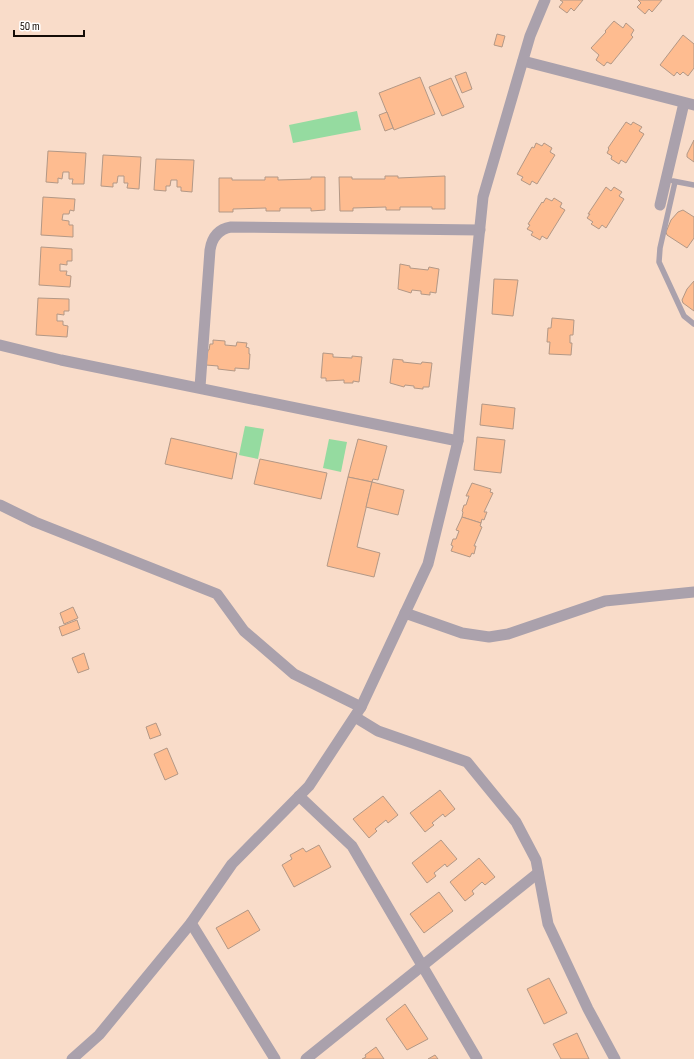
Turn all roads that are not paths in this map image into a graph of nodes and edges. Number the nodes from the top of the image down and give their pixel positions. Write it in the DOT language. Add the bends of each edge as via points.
graph roads {
  1 [pos="545,0"];
  2 [pos="523,61"];
  3 [pos="689,104"];
  4 [pos="671,180"];
  5 [pos="694,185"];
  6 [pos="660,206"];
  7 [pos="480,230"];
  8 [pos="694,324"];
  9 [pos="0,345"];
  10 [pos="200,387"];
  11 [pos="458,441"];
  12 [pos="0,505"];
  13 [pos="694,592"];
  14 [pos="405,613"];
  15 [pos="362,707"];
  16 [pos="355,717"];
  17 [pos="299,796"];
  18 [pos="538,873"];
  19 [pos="191,923"];
  20 [pos="423,966"];
  21 [pos="72,1059"];
  22 [pos="275,1059"];
  23 [pos="306,1059"];
  24 [pos="477,1059"];
  25 [pos="616,1059"];
  1 -- 2 [label="street"];
  2 -- 3 [label="street"];
  2 -- 7 [label="street" via="483,197"];
  3 -- 4 [label="street"];
  4 -- 5 [label="lane"];
  4 -- 6 [label="street"];
  4 -- 8 [label="lane" via="659,262 684,316"];
  7 -- 10 [label="street" via="231,226 223,229 216,235 210,250"];
  7 -- 11 [label="street"];
  9 -- 10 [label="street" via="61,360"];
  10 -- 11 [label="street"];
  11 -- 14 [label="street" via="428,564"];
  12 -- 15 [label="street" via="35,522 217,594 244,631 294,674"];
  13 -- 14 [label="street" via="605,601 508,634 489,637 462,633"];
  14 -- 15 [label="street"];
  15 -- 16 [label="street"];
  16 -- 17 [label="street" via="309,786"];
  16 -- 18 [label="street" via="378,731 467,762 516,822 536,860"];
  17 -- 19 [label="street" via="232,864"];
  17 -- 20 [label="street" via="352,846"];
  18 -- 20 [label="street"];
  18 -- 25 [label="street" via="548,924 588,1009"];
  19 -- 21 [label="street" via="99,1035"];
  19 -- 22 [label="street"];
  20 -- 23 [label="street"];
  20 -- 24 [label="street"];
}
